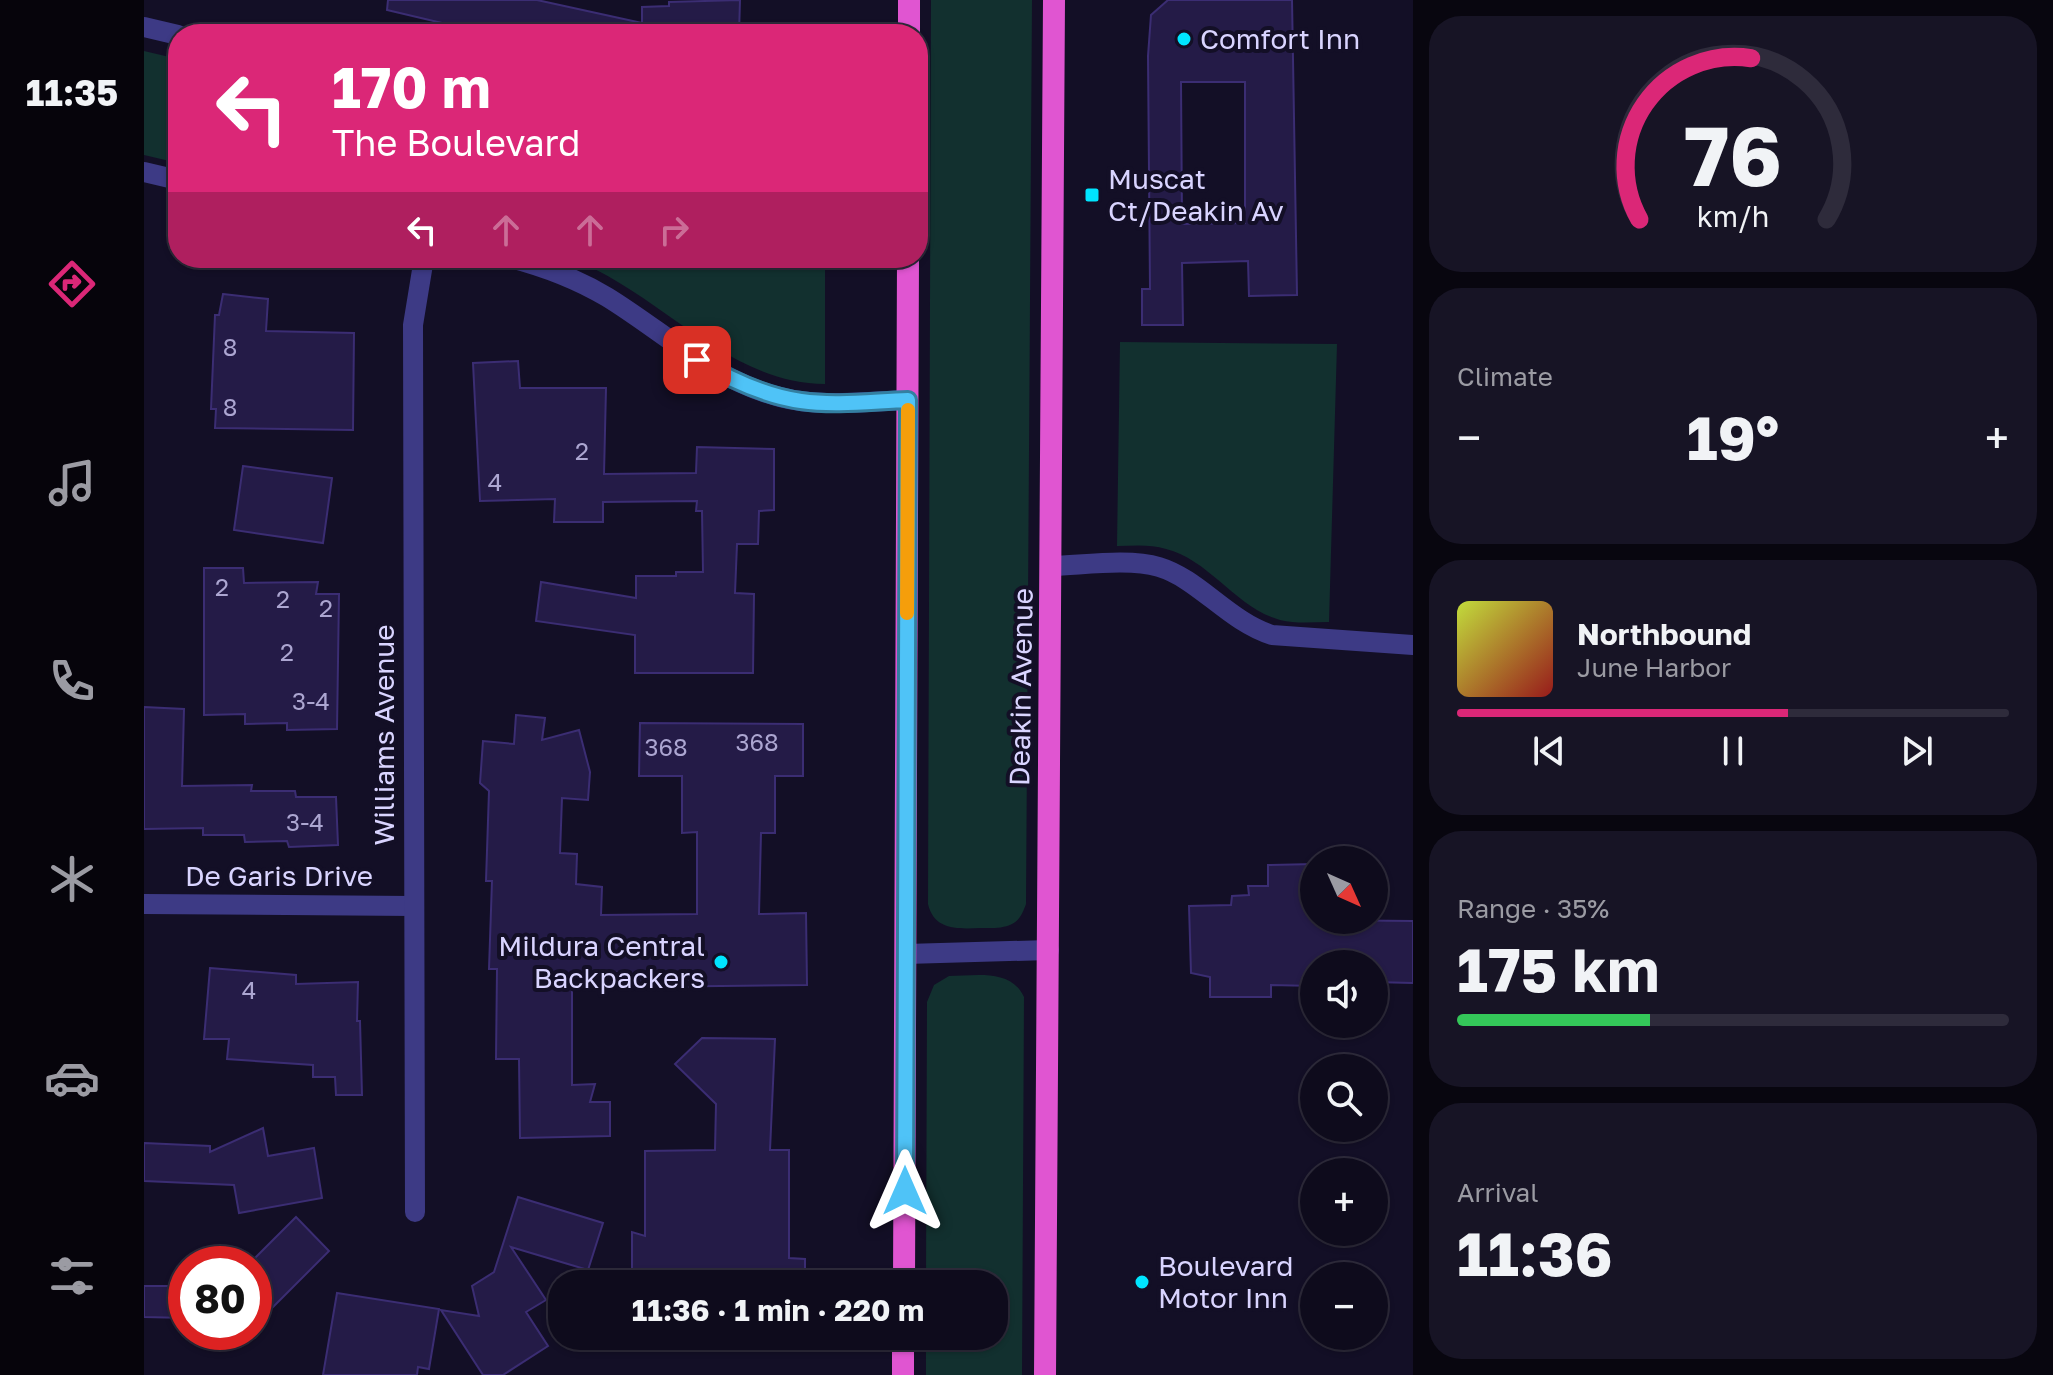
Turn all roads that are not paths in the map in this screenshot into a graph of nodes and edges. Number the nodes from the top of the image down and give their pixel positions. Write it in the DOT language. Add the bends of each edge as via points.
graph roads {
  1 [pos="909,0"];
  2 [pos="1054,0"];
  3 [pos="909,24"];
  4 [pos="144,27"];
  5 [pos="168,33"];
  6 [pos="144,172"];
  7 [pos="168,178"];
  8 [pos="422,268"];
  9 [pos="541,268"];
  10 [pos="908,268"];
  11 [pos="908,400"];
  12 [pos="1052,566"];
  13 [pos="1413,645"];
  14 [pos="144,904"];
  15 [pos="413,906"];
  16 [pos="1049,950"];
  17 [pos="906,954"];
  18 [pos="415,1212"];
  19 [pos="904,1270"];
  20 [pos="903,1350"];
  21 [pos="903,1375"];
  22 [pos="1045,1375"];
  1 -- 3 [label="highway"];
  2 -- 12 [label="highway, Deakin Avenue"];
  4 -- 5 [label="street"];
  6 -- 7 [label="street"];
  8 -- 15 [label="street, Williams Avenue" via="413,325"];
  9 -- 11 [label="street" via="579,281 682,350 746,385 805,402"];
  10 -- 11 [label="highway"];
  11 -- 17 [label="highway"];
  12 -- 13 [label="street" via="1158,567 1272,635"];
  12 -- 16 [label="highway, Deakin Avenue"];
  14 -- 15 [label="street, De Garis Drive"];
  15 -- 18 [label="street, Williams Avenue"];
  16 -- 17 [label="street"];
  16 -- 22 [label="highway, Deakin Avenue"];
  17 -- 19 [label="highway"];
  20 -- 21 [label="highway"];
}
